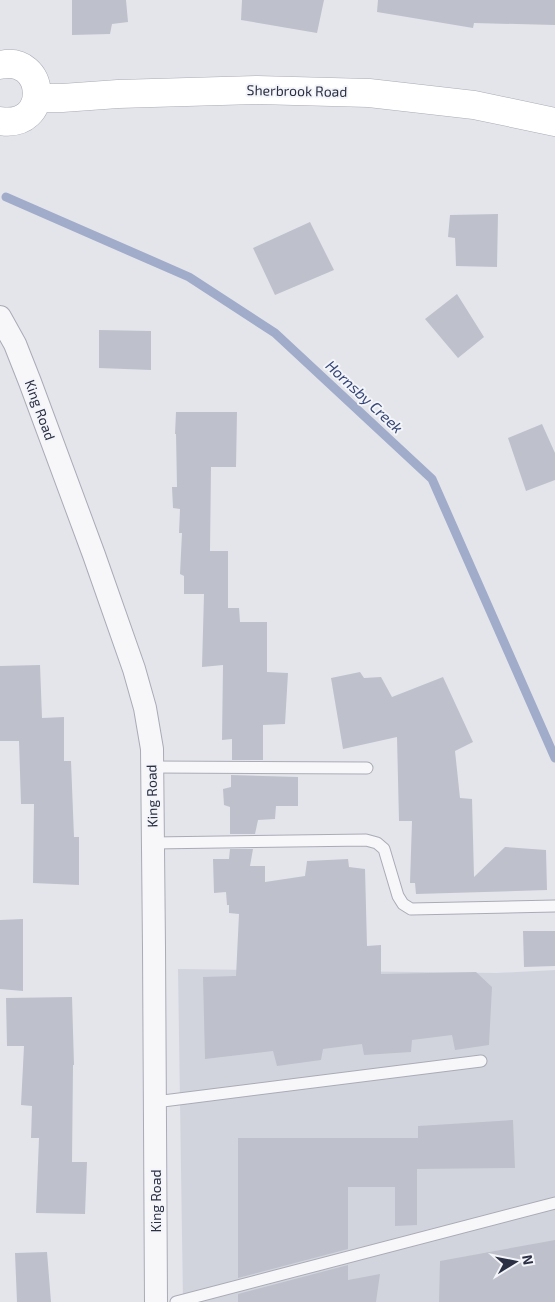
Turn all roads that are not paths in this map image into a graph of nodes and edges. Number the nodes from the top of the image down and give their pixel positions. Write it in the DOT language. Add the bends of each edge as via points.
graph roads {
  1 [pos="0,65"];
  2 [pos="37,98"];
  3 [pos="0,121"];
  4 [pos="555,122"];
  5 [pos="0,317"];
  6 [pos="152,767"];
  7 [pos="367,768"];
  8 [pos="153,843"];
  9 [pos="555,906"];
  10 [pos="481,1061"];
  11 [pos="155,1102"];
  12 [pos="555,1203"];
  13 [pos="156,1302"];
  14 [pos="176,1302"];
  1 -- 2 [label="main road" via="21,66 28,72 34,79"];
  2 -- 3 [label="main road" via="34,107 19,120"];
  2 -- 4 [label="main road, Sherbrook Road" via="257,90 369,93 474,105"];
  5 -- 6 [label="street, King Road" via="30,382 131,660 145,708"];
  6 -- 7 [label="lane"];
  6 -- 8 [label="street, King Road"];
  8 -- 9 [label="lane" via="366,840 384,848 398,896 411,909"];
  8 -- 11 [label="street, King Road"];
  10 -- 11 [label="lane"];
  11 -- 13 [label="street, King Road"];
  12 -- 14 [label="lane"];
}
